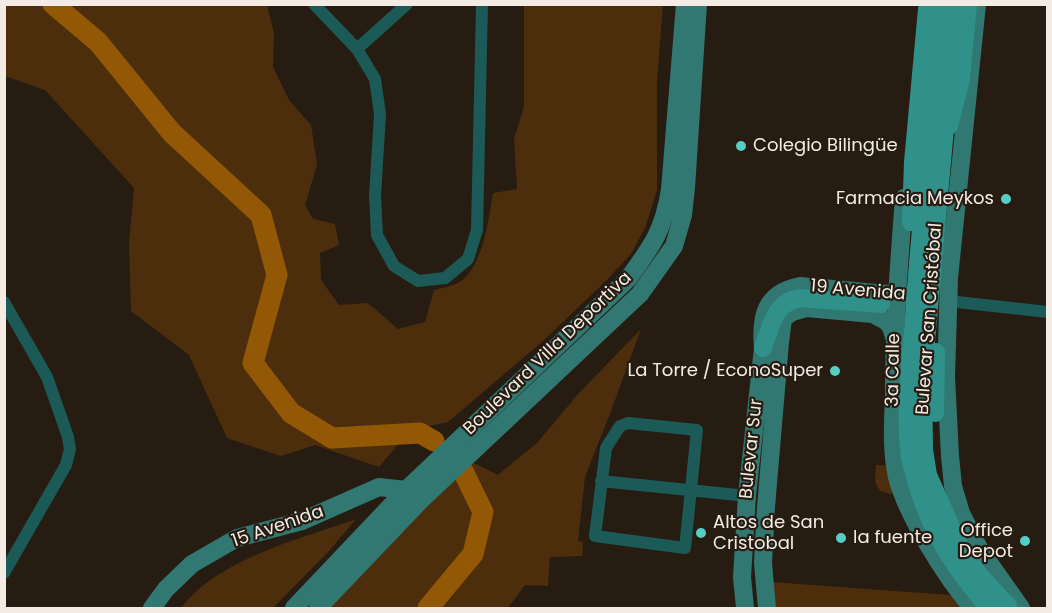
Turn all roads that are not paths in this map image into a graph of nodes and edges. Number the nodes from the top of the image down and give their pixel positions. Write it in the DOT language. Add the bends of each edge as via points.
graph roads {
  1 [pos="314,4"];
  2 [pos="407,4"];
  3 [pos="482,4"];
  4 [pos="685,4"];
  5 [pos="698,4"];
  6 [pos="956,4"];
  7 [pos="968,4"];
  8 [pos="977,4"];
  9 [pos="928,6"];
  10 [pos="357,49"];
  11 [pos="687,59"];
  12 [pos="944,136"];
  13 [pos="961,173"];
  14 [pos="905,181"];
  15 [pos="778,293"];
  16 [pos="898,294"];
  17 [pos="948,301"];
  18 [pos="4,302"];
  19 [pos="881,304"];
  20 [pos="1047,312"];
  21 [pos="894,337"];
  22 [pos="771,345"];
  23 [pos="936,352"];
  24 [pos="948,431"];
  25 [pos="893,447"];
  26 [pos="601,481"];
  27 [pos="691,490"];
  28 [pos="413,496"];
  29 [pos="747,496"];
  30 [pos="942,510"];
  31 [pos="4,573"];
  32 [pos="1013,608"];
  33 [pos="152,609"];
  34 [pos="294,609"];
  35 [pos="318,609"];
  36 [pos="745,609"];
  37 [pos="766,609"];
  38 [pos="972,609"];
  39 [pos="989,609"];
  1 -- 10 [label="street"];
  2 -- 10 [label="street"];
  3 -- 10 [label="street" via="477,230 468,259 445,278 418,281 394,266 377,235 380,114 375,79"];
  4 -- 11 [label="main road, Boulevard Villa Deportiva"];
  5 -- 11 [label="main road, Boulevard Villa Deportiva"];
  6 -- 12 [label="main road, Bulevar San Cristóbal, bridge"];
  7 -- 12 [label="main road" via="962,79"];
  8 -- 13 [label="main road"];
  9 -- 14 [label="main road, 3a Calle"];
  9 -- 39 [label="main road, Bulevar San Cristóbal, bridge" via="908,428 911,459 927,518 965,581"];
  11 -- 28 [label="main road, Boulevard Villa Deportiva" via="666,216 656,239 628,279"];
  12 -- 30 [label="main road, Bulevar San Cristóbal, bridge" via="923,376 924,450 928,475"];
  13 -- 14 [label="main road" via="953,182 932,192 914,190"];
  13 -- 17 [label="main road"];
  14 -- 16 [label="main road, 3a Calle"];
  15 -- 16 [label="main road, 19 Avenida" via="800,286"];
  15 -- 22 [label="main road, Bulevar Sur" via="769,303 761,328"];
  16 -- 17 [label="main road, 19 Avenida"];
  16 -- 21 [label="main road, 3a Calle"];
  17 -- 20 [label="street, 19 Avenida"];
  17 -- 24 [label="main road"];
  18 -- 31 [label="street" via="47,377 70,449 66,465"];
  19 -- 22 [label="main road" via="792,300 777,311"];
  21 -- 22 [label="main road, 19 Avenida" via="886,321 873,314 806,308 783,319"];
  21 -- 25 [label="main road, 3a Calle"];
  22 -- 29 [label="main road, Bulevar Sur"];
  22 -- 37 [label="main road, Bulevar Sur" via="763,563"];
  23 -- 30 [label="main road, bridge" via="935,427"];
  24 -- 25 [label="main road" via="939,443 929,446"];
  24 -- 32 [label="main road" via="953,486 961,513"];
  25 -- 38 [label="main road, 3a Calle" via="897,476 914,518"];
  26 -- 27 [label="street"];
  26 -- 27 [label="street" via="606,448 620,426 628,423 697,430"];
  26 -- 27 [label="street" via="595,536 685,548"];
  27 -- 29 [label="street"];
  28 -- 33 [label="main road, 15 Avenida" via="379,487 302,520 237,538 192,564"];
  28 -- 34 [label="main road, Boulevard Villa Deportiva"];
  28 -- 35 [label="main road, Boulevard Villa Deportiva"];
  29 -- 36 [label="main road, Bulevar Sur" via="742,577"];
  30 -- 32 [label="main road, Bulevar San Cristóbal, bridge" via="979,575"];
}
